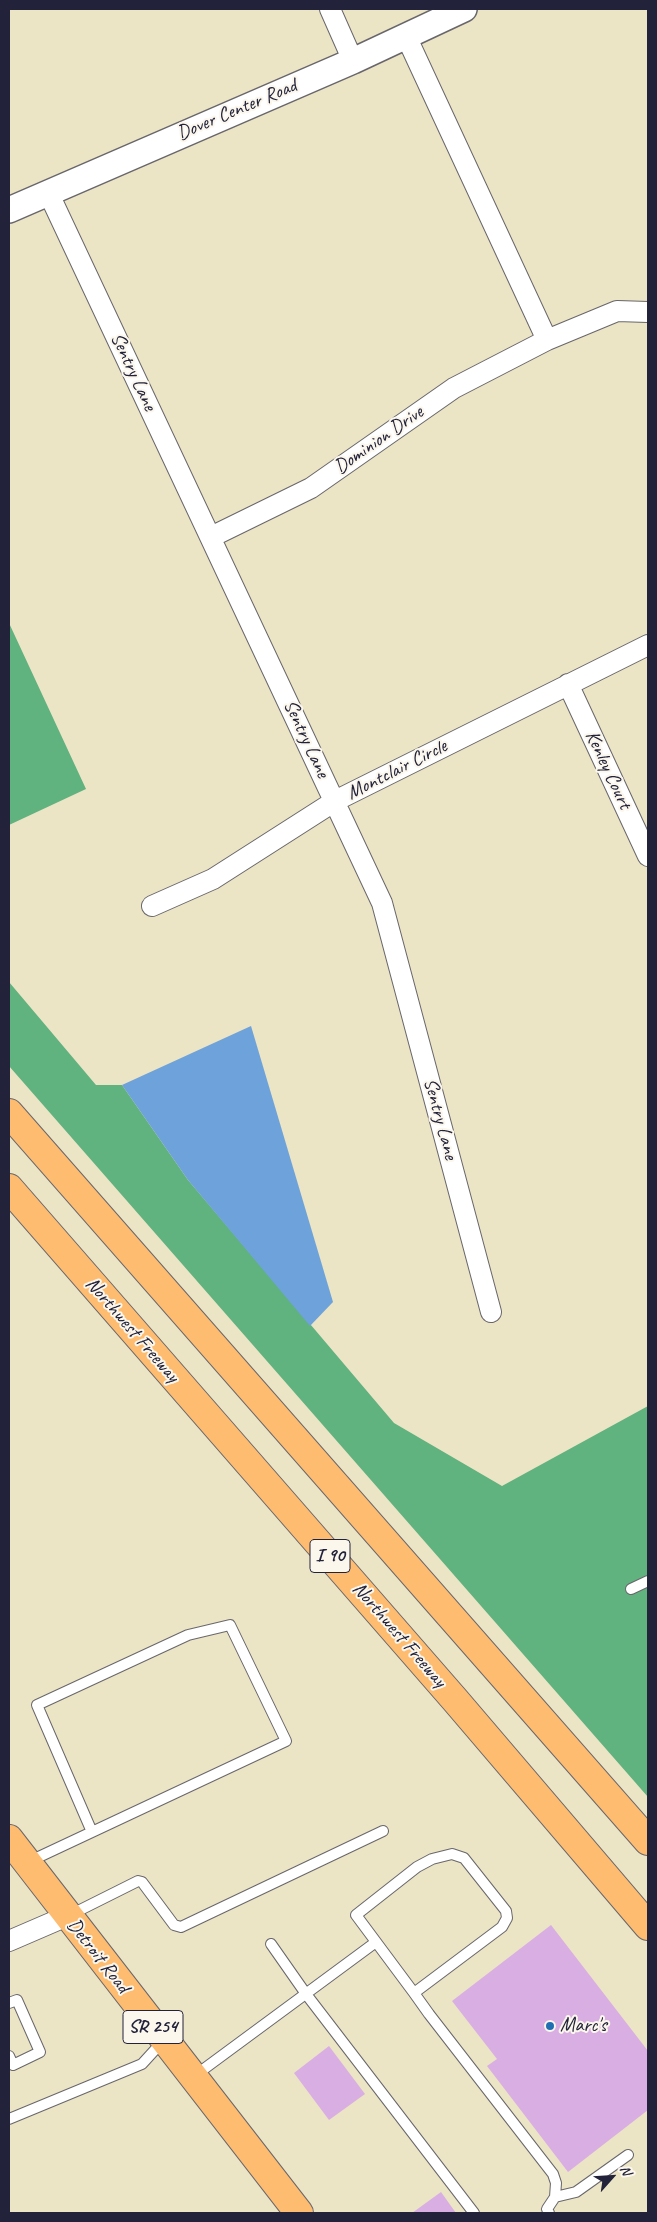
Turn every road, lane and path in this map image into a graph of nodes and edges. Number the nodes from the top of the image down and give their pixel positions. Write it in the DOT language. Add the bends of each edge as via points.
graph roads {
  1 [pos="330,9"];
  2 [pos="464,9"];
  3 [pos="406,36"];
  4 [pos="353,61"];
  5 [pos="48,192"];
  6 [pos="9,210"];
  7 [pos="648,312"];
  8 [pos="547,340"];
  9 [pos="211,537"];
  10 [pos="648,645"];
  11 [pos="568,684"];
  12 [pos="335,801"];
  13 [pos="648,856"];
  14 [pos="152,906"];
  15 [pos="9,1113"];
  16 [pos="9,1188"];
  17 [pos="491,1312"];
  18 [pos="648,1581"];
  19 [pos="631,1589"];
  20 [pos="383,1831"];
  21 [pos="92,1832"];
  22 [pos="9,1839"];
  23 [pos="648,1841"];
  24 [pos="27,1863"];
  25 [pos="67,1916"];
  26 [pos="648,1926"];
  27 [pos="9,1941"];
  28 [pos="376,1942"];
  29 [pos="271,1944"];
  30 [pos="414,1993"];
  31 [pos="306,1994"];
  32 [pos="9,2003"];
  33 [pos="163,2040"];
  34 [pos="9,2056"];
  35 [pos="192,2077"];
  36 [pos="9,2119"];
  37 [pos="628,2155"];
  38 [pos="555,2197"];
  39 [pos="298,2213"];
  40 [pos="474,2213"];
  41 [pos="549,2213"];
  1 -- 4 [label="street"];
  2 -- 3 [label="street, Dover Center Road"];
  3 -- 4 [label="street, Dover Center Road"];
  3 -- 8 [label="street"];
  4 -- 5 [label="street, Dover Center Road"];
  5 -- 6 [label="street, Dover Center Road"];
  5 -- 9 [label="street, Sentry Lane"];
  7 -- 8 [label="street, Dominion Drive" via="617,311"];
  8 -- 9 [label="street, Dominion Drive" via="454,388 312,488"];
  9 -- 12 [label="street, Sentry Lane"];
  10 -- 11 [label="street, Montclair Circle"];
  11 -- 12 [label="street, Montclair Circle"];
  11 -- 13 [label="street, Kenley Court"];
  12 -- 14 [label="street, Montclair Circle" via="213,878"];
  12 -- 17 [label="street, Sentry Lane" via="382,903"];
  15 -- 23 [label="main road, I 90"];
  16 -- 26 [label="main road, Northwest Freeway / I 90"];
  18 -- 19 [label="lane"];
  20 -- 25 [label="lane" via="181,1927 174,1924 138,1880"];
  21 -- 21 [label="lane" via="37,1705 188,1635 230,1625 286,1741"];
  21 -- 24 [label="lane"];
  22 -- 24 [label="main road, Detroit Road / SR 254"];
  24 -- 25 [label="main road, Detroit Road / SR 254"];
  25 -- 27 [label="street"];
  25 -- 33 [label="main road, Detroit Road / SR 254"];
  28 -- 30 [label="lane"];
  28 -- 30 [label="lane" via="356,1915 417,1867 439,1857 452,1854 464,1858 506,1911 507,1918 502,1926"];
  28 -- 31 [label="lane"];
  29 -- 31 [label="lane"];
  30 -- 38 [label="lane" via="553,2174"];
  31 -- 35 [label="lane"];
  31 -- 40 [label="lane"];
  32 -- 34 [label="lane" via="17,2000 40,2052 13,2065"];
  33 -- 35 [label="main road, Detroit Road / SR 254"];
  33 -- 36 [label="lane" via="142,2064"];
  35 -- 39 [label="main road, Detroit Road / SR 254"];
  37 -- 38 [label="lane" via="576,2192"];
  38 -- 41 [label="lane"];
}
